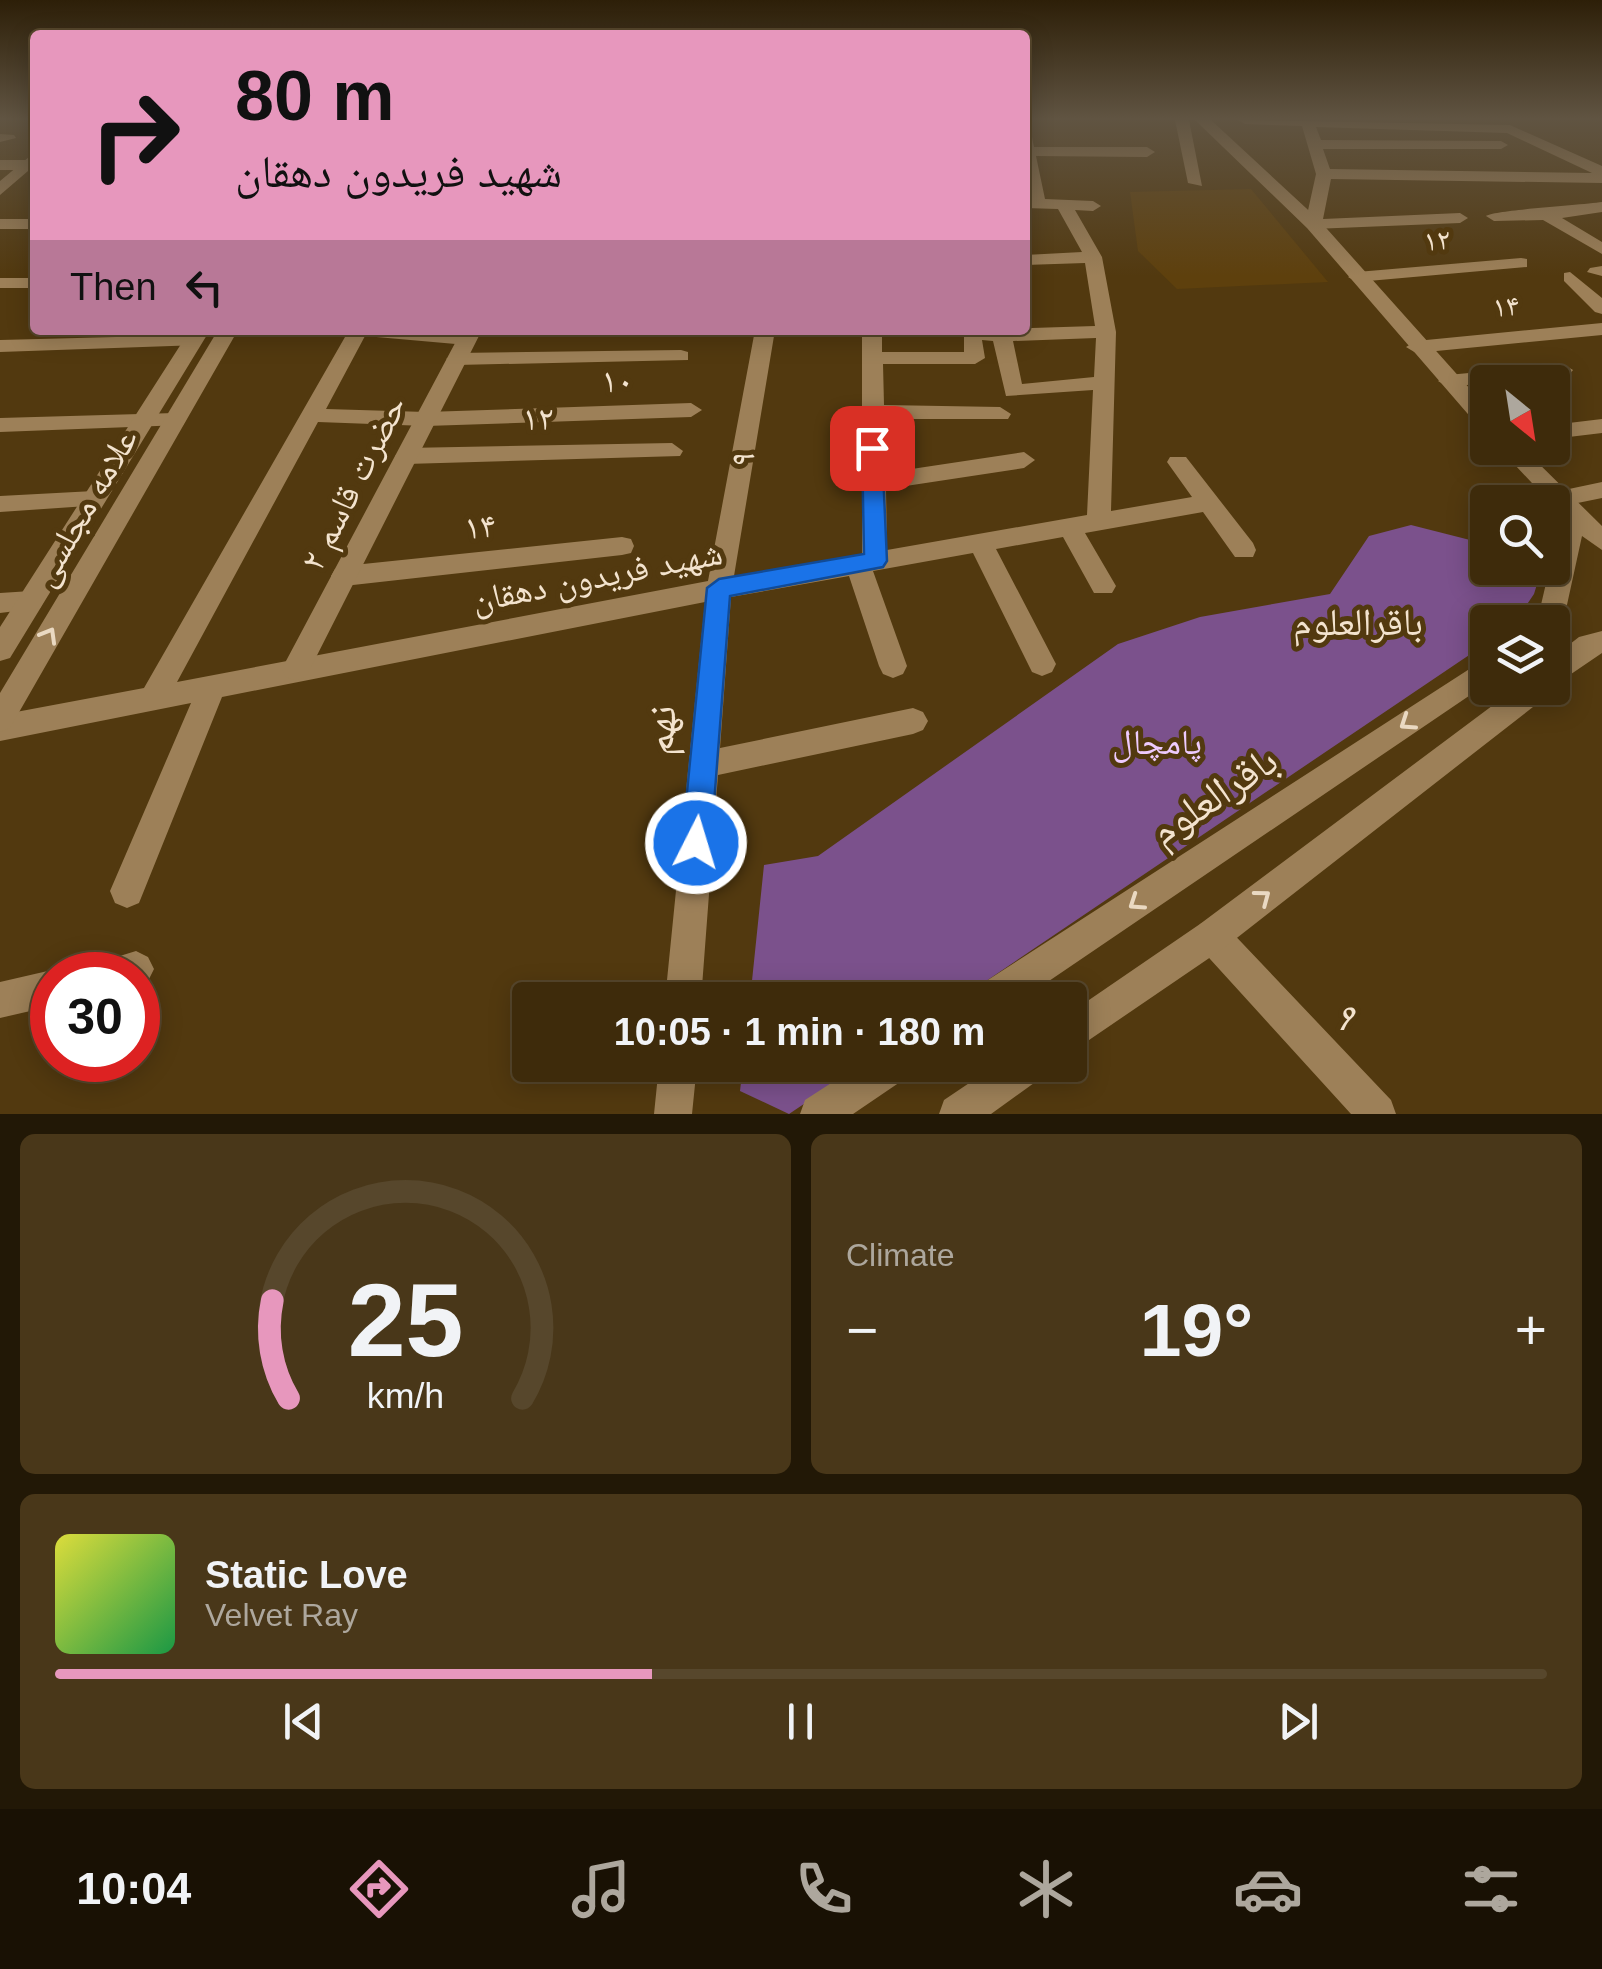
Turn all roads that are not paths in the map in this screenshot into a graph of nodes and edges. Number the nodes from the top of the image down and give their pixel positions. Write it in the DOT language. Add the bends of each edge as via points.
graph roads {
  1 [pos="23,172"];
  2 [pos="1194,172"];
  3 [pos="1257,172"];
  4 [pos="1324,174"];
  5 [pos="1602,175"];
  6 [pos="1196,183"];
  7 [pos="0,190"];
  8 [pos="1032,203"];
  9 [pos="1064,205"];
  10 [pos="1093,206"];
  11 [pos="1602,208"];
  12 [pos="1494,216"];
  13 [pos="1546,216"];
  14 [pos="1460,218"];
  15 [pos="0,224"];
  16 [pos="30,224"];
  17 [pos="1313,224"];
  18 [pos="1602,248"];
  19 [pos="1093,257"];
  20 [pos="1030,260"];
  21 [pos="1521,262"];
  22 [pos="1358,276"];
  23 [pos="1570,278"];
  24 [pos="30,283"];
  25 [pos="0,284"];
  26 [pos="1602,308"];
  27 [pos="1602,329"];
  28 [pos="1106,332"];
  29 [pos="1578,332"];
  30 [pos="1030,333"];
  31 [pos="225,335"];
  32 [pos="356,335"];
  33 [pos="400,335"];
  34 [pos="764,335"];
  35 [pos="872,335"];
  36 [pos="971,335"];
  37 [pos="1002,335"];
  38 [pos="196,336"];
  39 [pos="465,343"];
  40 [pos="0,346"];
  41 [pos="1416,346"];
  42 [pos="1602,350"];
  43 [pos="681,356"];
  44 [pos="872,358"];
  45 [pos="1470,379"];
  46 [pos="1448,381"];
  47 [pos="1101,383"];
  48 [pos="1470,404"];
  49 [pos="691,410"];
  50 [pos="873,412"];
  51 [pos="1000,414"];
  52 [pos="311,416"];
  53 [pos="426,418"];
  54 [pos="175,420"];
  55 [pos="142,422"];
  56 [pos="0,426"];
  57 [pos="1602,426"];
  58 [pos="1570,430"];
  59 [pos="672,450"];
  60 [pos="406,456"];
  61 [pos="1024,460"];
  62 [pos="1178,462"];
  63 [pos="1526,465"];
  64 [pos="872,483"];
  65 [pos="1545,485"];
  66 [pos="1602,490"];
  67 [pos="94,499"];
  68 [pos="1208,503"];
  69 [pos="0,504"];
  70 [pos="1570,506"];
  71 [pos="1570,512"];
  72 [pos="1099,524"];
  73 [pos="1070,528"];
  74 [pos="1602,541"];
  75 [pos="981,544"];
  76 [pos="622,546"];
  77 [pos="1244,550"];
  78 [pos="866,562"];
  79 [pos="344,576"];
  80 [pos="1103,586"];
  81 [pos="719,588"];
  82 [pos="31,601"];
  83 [pos="0,602"];
  84 [pos="1602,642"];
  85 [pos="0,650"];
  86 [pos="1570,661"];
  87 [pos="1042,664"];
  88 [pos="893,666"];
  89 [pos="296,669"];
  90 [pos="1470,680"];
  91 [pos="213,685"];
  92 [pos="154,697"];
  93 [pos="1515,705"];
  94 [pos="0,719"];
  95 [pos="913,721"];
  96 [pos="0,728"];
  97 [pos="703,765"];
  98 [pos="126,891"];
  99 [pos="1212,936"];
  100 [pos="685,982"];
  101 [pos="1017,982"];
  102 [pos="30,993"];
  103 [pos="0,1000"];
  104 [pos="1087,1023"];
  105 [pos="676,1082"];
  106 [pos="867,1082"];
  107 [pos="1004,1082"];
  108 [pos="673,1114"];
  109 [pos="819,1114"];
  110 [pos="958,1114"];
  111 [pos="1377,1114"];
  1 -- 7 [label="street"];
  2 -- 6 [label="street"];
  3 -- 17 [label="street"];
  4 -- 5 [label="street"];
  4 -- 17 [label="street"];
  8 -- 9 [label="street"];
  9 -- 10 [label="street"];
  9 -- 19 [label="street"];
  11 -- 13 [label="street"];
  12 -- 13 [label="street"];
  13 -- 18 [label="street"];
  14 -- 17 [label="street"];
  15 -- 16 [label="street"];
  17 -- 22 [label="street"];
  19 -- 20 [label="street"];
  19 -- 28 [label="street"];
  21 -- 22 [label="street, ۱۲"];
  22 -- 41 [label="street"];
  23 -- 26 [label="street"];
  24 -- 25 [label="street"];
  27 -- 29 [label="street, ۱۴"];
  28 -- 30 [label="street"];
  28 -- 47 [label="street"];
  29 -- 41 [label="street, ۱۴"];
  29 -- 42 [label="street"];
  31 -- 54 [label="street, علامه مجلسی"];
  32 -- 52 [label="street"];
  33 -- 39 [label="street"];
  34 -- 81 [label="street, ۹"];
  35 -- 44 [label="street"];
  36 -- 44 [label="street" via="975,358"];
  37 -- 47 [label="street" via="1013,391"];
  38 -- 40 [label="street"];
  38 -- 55 [label="street, علامه مجلسی"];
  39 -- 43 [label="street"];
  39 -- 53 [label="street, ۲ حضرت قاسم"];
  41 -- 46 [label="street"];
  44 -- 50 [label="street"];
  45 -- 46 [label="street"];
  46 -- 48 [label="street"];
  47 -- 72 [label="street"];
  49 -- 53 [label="street, ۱۰"];
  50 -- 51 [label="street"];
  50 -- 64 [label="street"];
  52 -- 53 [label="street, ۱۰"];
  52 -- 92 [label="street"];
  53 -- 60 [label="street, ۲ حضرت قاسم"];
  54 -- 55 [label="street"];
  94 -- 54 [label="street, علامه مجلسی, one-way"];
  55 -- 56 [label="street"];
  55 -- 67 [label="street, علامه مجلسی"];
  57 -- 58 [label="street"];
  59 -- 60 [label="street, ۱۲"];
  60 -- 79 [label="street, ۲ حضرت قاسم"];
  61 -- 64 [label="street"];
  62 -- 68 [label="street"];
  63 -- 65 [label="street"];
  64 -- 78 [label="street"];
  66 -- 70 [label="street"];
  67 -- 69 [label="street"];
  67 -- 82 [label="street, علامه مجلسی"];
  68 -- 72 [label="street, شهید فریدون دهقان"];
  68 -- 77 [label="street"];
  71 -- 74 [label="street"];
  72 -- 73 [label="street, شهید فریدون دهقان"];
  73 -- 75 [label="street, شهید فریدون دهقان"];
  73 -- 80 [label="street"];
  75 -- 78 [label="street, شهید فریدون دهقان"];
  75 -- 87 [label="street"];
  76 -- 79 [label="street, ۱۴"];
  78 -- 81 [label="street, شهید فریدون دهقان"];
  78 -- 88 [label="street"];
  79 -- 89 [label="street, ۲ حضرت قاسم"];
  81 -- 89 [label="street, شهید فریدون دهقان"];
  81 -- 97 [label="street, نهم"];
  82 -- 83 [label="street"];
  82 -- 85 [label="street, علامه مجلسی"];
  84 -- 86 [label="street"];
  89 -- 91 [label="street, شهید فریدون دهقان"];
  90 -- 101 [label="street, باقرالعلوم, one-way"];
  91 -- 92 [label="street, شهید فریدون دهقان"];
  91 -- 98 [label="street"];
  92 -- 96 [label="street, شهید فریدون دهقان"];
  99 -- 93 [label="street, one-way"];
  95 -- 97 [label="street"];
  97 -- 100 [label="street, نهم"];
  99 -- 104 [label="street"];
  99 -- 111 [label="street, ۹"];
  102 -- 103 [label="street"];
  105 -- 108 [label="street"];
  106 -- 109 [label="street"];
  107 -- 110 [label="street"];
}
